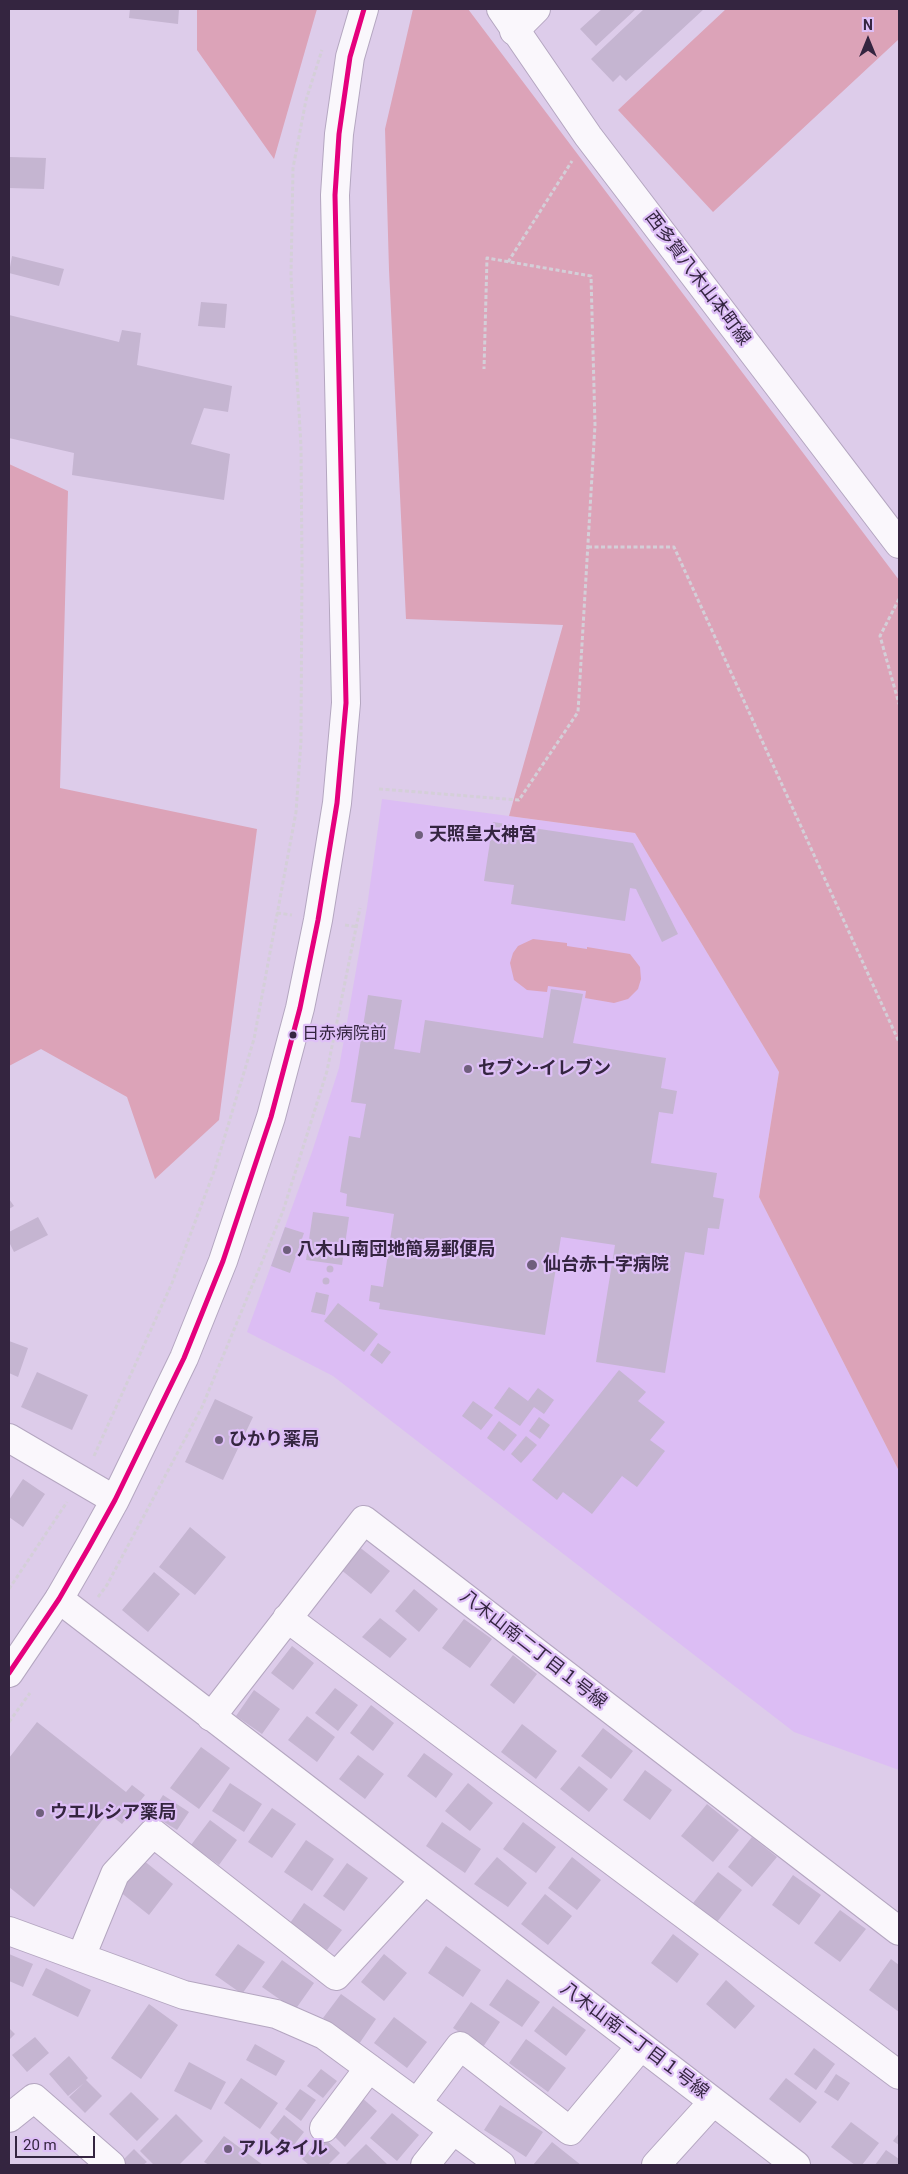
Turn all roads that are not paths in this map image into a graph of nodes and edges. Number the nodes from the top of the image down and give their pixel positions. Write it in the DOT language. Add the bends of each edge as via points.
graph roads {
  1 [pos="364,9"];
  2 [pos="536,9"];
  3 [pos="508,20"];
  4 [pos="899,544"];
  5 [pos="9,1438"];
  6 [pos="115,1500"];
  7 [pos="59,1598"];
  8 [pos="288,1618"];
  9 [pos="9,1674"];
  10 [pos="211,1717"];
  11 [pos="424,1880"];
  12 [pos="899,1931"];
  13 [pos="9,1932"];
  14 [pos="81,1958"];
  15 [pos="641,2046"];
  16 [pos="369,2068"];
  17 [pos="899,2075"];
  18 [pos="713,2102"];
  19 [pos="417,2103"];
  20 [pos="9,2118"];
  21 [pos="324,2128"];
  22 [pos="453,2130"];
  23 [pos="111,2165"];
  24 [pos="425,2165"];
  25 [pos="501,2165"];
  26 [pos="656,2165"];
  27 [pos="796,2165"];
  1 -- 6 [label="street" via="350,58 339,134 335,195 346,703 337,803 318,920 300,1008 271,1117 215,1283 184,1358"];
  2 -- 3 [label="street"];
  3 -- 4 [label="street, 西多賀八木山本町線" via="588,136"];
  5 -- 6 [label="street"];
  6 -- 7 [label="street"];
  7 -- 9 [label="street"];
  7 -- 10 [label="street, 八木山南二丁目１号線"];
  8 -- 10 [label="street, 八木山南二丁目１号線"];
  8 -- 12 [label="street, 八木山南二丁目１号線" via="364,1520"];
  8 -- 17 [label="street"];
  10 -- 11 [label="street, 八木山南二丁目１号線"];
  11 -- 14 [label="street" via="336,1976 154,1832 114,1874"];
  11 -- 15 [label="street, 八木山南二丁目１号線"];
  13 -- 14 [label="street"];
  14 -- 16 [label="street" via="184,1995 276,2014 324,2035"];
  15 -- 18 [label="street, 八木山南二丁目１号線"];
  15 -- 19 [label="street" via="570,2131 460,2046"];
  16 -- 19 [label="street"];
  16 -- 21 [label="street"];
  18 -- 26 [label="street"];
  18 -- 27 [label="street, 八木山南二丁目１号線"];
  19 -- 22 [label="street"];
  20 -- 23 [label="street" via="34,2098"];
  22 -- 24 [label="street"];
  22 -- 25 [label="street"];
}
